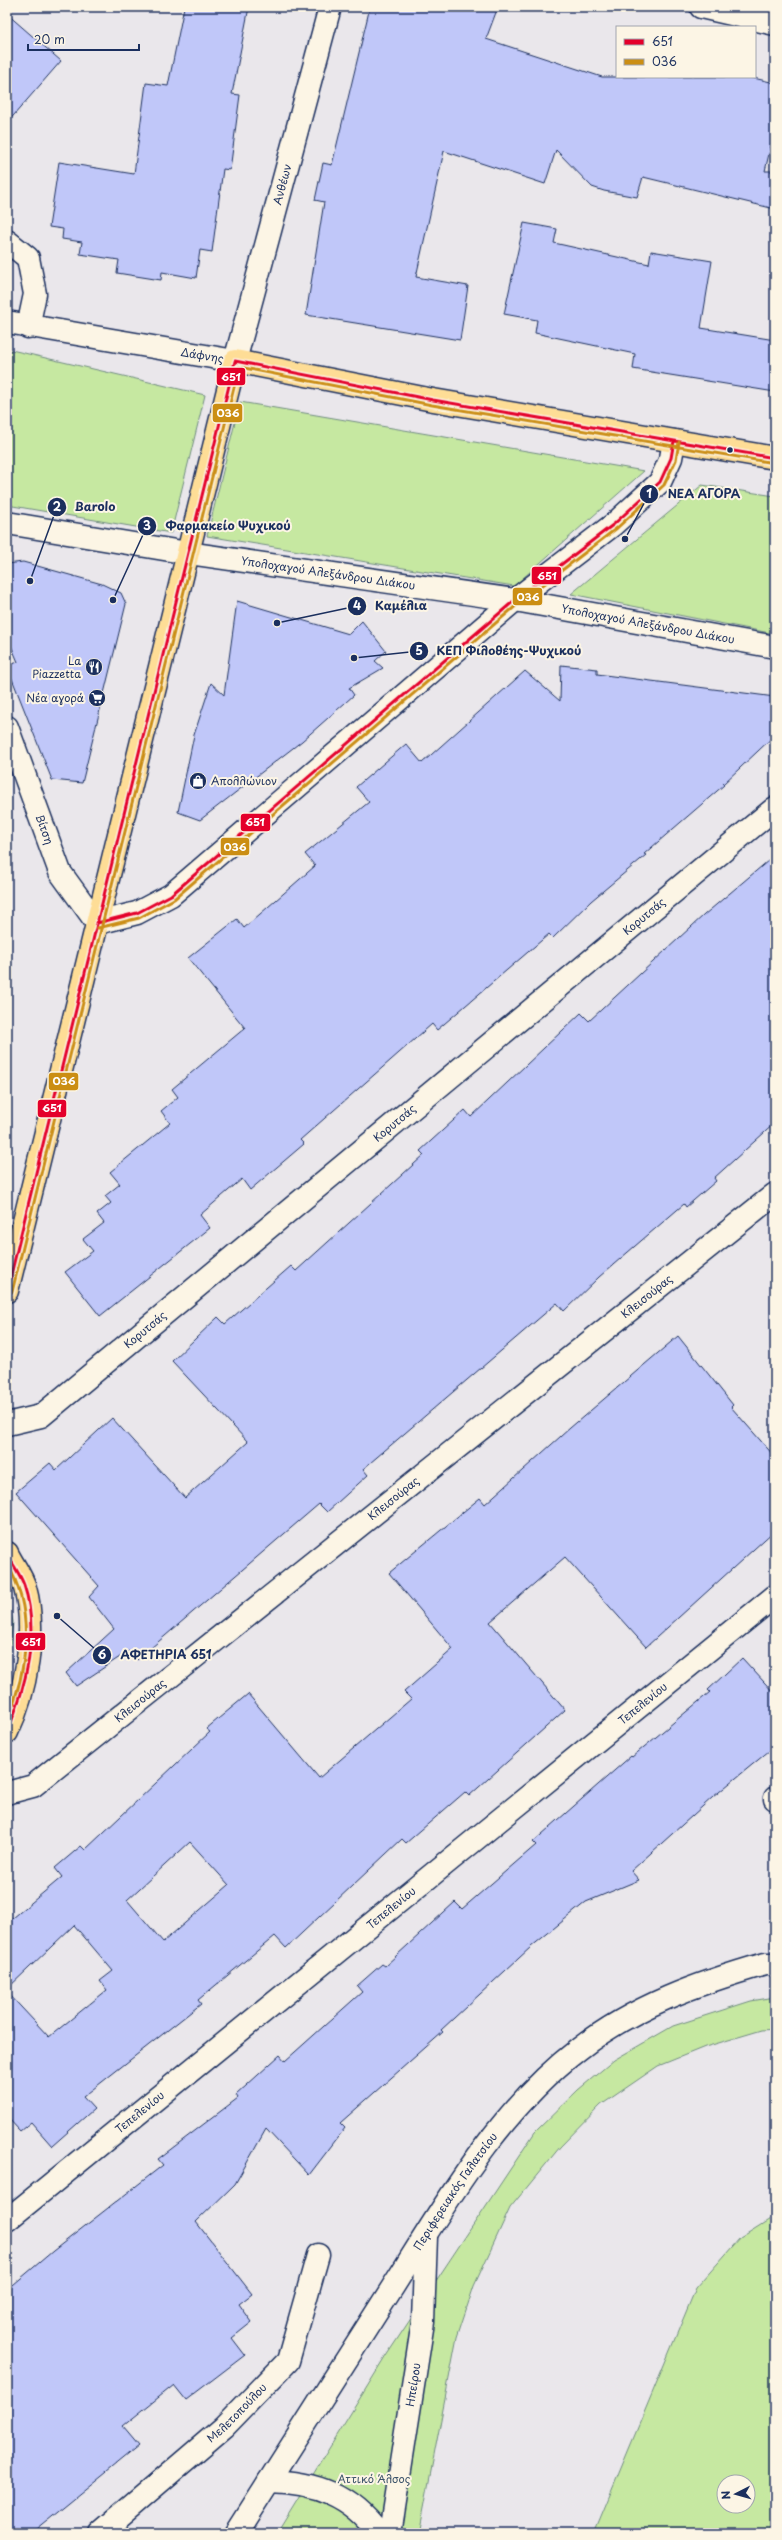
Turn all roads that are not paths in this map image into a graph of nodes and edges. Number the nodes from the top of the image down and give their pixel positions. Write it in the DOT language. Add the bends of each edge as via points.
graph roads {
  1 [pos="330,7"];
  2 [pos="701,7"];
  3 [pos="775,24"];
  4 [pos="7,241"];
  5 [pos="7,322"];
  6 [pos="28,327"];
  7 [pos="235,361"];
  8 [pos="674,441"];
  9 [pos="775,458"];
  10 [pos="7,522"];
  11 [pos="188,553"];
  12 [pos="515,600"];
  13 [pos="775,647"];
  14 [pos="7,727"];
  15 [pos="775,808"];
  16 [pos="97,923"];
  17 [pos="775,1194"];
  18 [pos="7,1291"];
  19 [pos="7,1424"];
  20 [pos="7,1553"];
  21 [pos="775,1596"];
  22 [pos="7,1732"];
  23 [pos="7,1793"];
  24 [pos="775,1964"];
  25 [pos="7,2220"];
  26 [pos="426,2235"];
  27 [pos="318,2255"];
  28 [pos="270,2481"];
  29 [pos="100,2533"];
  30 [pos="236,2533"];
  31 [pos="379,2533"];
  32 [pos="390,2533"];
  1 -- 7 [label="street, Ανθέων"];
  2 -- 3 [label="street"];
  4 -- 6 [label="street" via="28,258 35,294"];
  5 -- 6 [label="street, Δάφνης"];
  6 -- 7 [label="street, Δάφνης"];
  7 -- 8 [label="main road, Δάφνης" via="433,400"];
  7 -- 11 [label="main road"];
  8 -- 9 [label="main road, Δάφνης"];
  8 -- 12 [label="street" via="671,458 660,482 614,524"];
  10 -- 11 [label="street, Υπολοχαγού Αλεξάνδρου Διάκου"];
  11 -- 12 [label="street, Υπολοχαγού Αλεξάνδρου Διάκου"];
  11 -- 16 [label="main road"];
  12 -- 13 [label="street, Υπολοχαγού Αλεξάνδρου Διάκου"];
  12 -- 16 [label="street" via="171,895 137,912"];
  14 -- 16 [label="street, Βίτση" via="60,872"];
  15 -- 19 [label="street, Κορυτσάς" via="41,1416"];
  16 -- 18 [label="main road"];
  17 -- 23 [label="street, Κλεισούρας" via="33,1786"];
  20 -- 22 [label="main road" via="25,1587 31,1619 18,1711"];
  21 -- 25 [label="street, Τεπελενίου"];
  24 -- 26 [label="street, Περιφερειακός Γαλατσίου" via="765,1964 689,1987 607,2029 579,2049 538,2083 504,2120"];
  26 -- 28 [label="street, Περιφερειακός Γαλατσίου"];
  26 -- 32 [label="street, Ηπείρου" via="423,2322"];
  27 -- 29 [label="street, Μελετοπούλου" via="288,2360 224,2427"];
  28 -- 30 [label="street, Περιφερειακός Γαλατσίου"];
  28 -- 31 [label="street" via="297,2482 325,2489 370,2521"];
}
